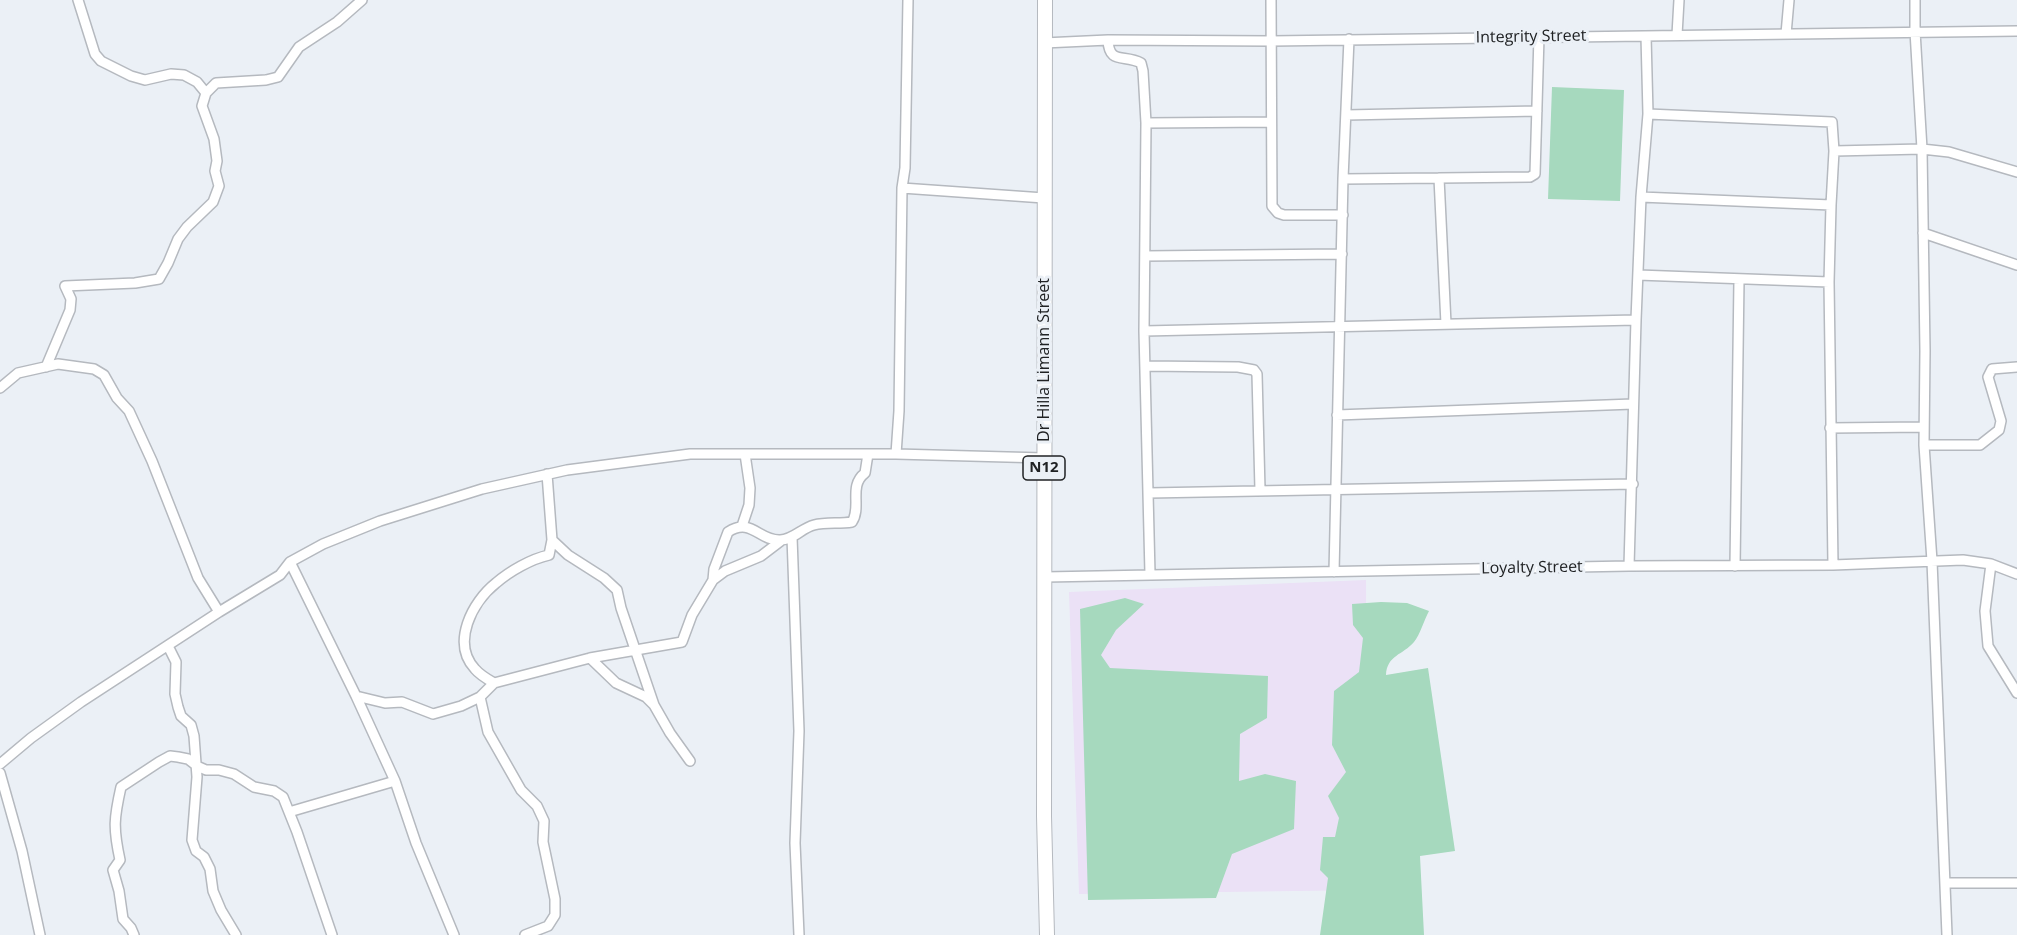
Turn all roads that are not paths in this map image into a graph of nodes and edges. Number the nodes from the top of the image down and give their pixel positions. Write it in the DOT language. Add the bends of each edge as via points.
graph roads {
  1 [pos="78,0"];
  2 [pos="362,0"];
  3 [pos="908,0"];
  4 [pos="1045,0"];
  5 [pos="1271,0"];
  6 [pos="1679,0"];
  7 [pos="1789,0"];
  8 [pos="1915,0"];
  9 [pos="1915,31"];
  10 [pos="2017,31"];
  11 [pos="1786,33"];
  12 [pos="1677,35"];
  13 [pos="1539,36"];
  14 [pos="1646,36"];
  15 [pos="1349,39"];
  16 [pos="1108,40"];
  17 [pos="1271,41"];
  18 [pos="1044,43"];
  19 [pos="206,93"];
  20 [pos="1538,111"];
  21 [pos="1648,114"];
  22 [pos="1346,115"];
  23 [pos="1271,122"];
  24 [pos="1146,123"];
  25 [pos="1922,149"];
  26 [pos="1834,151"];
  27 [pos="2017,172"];
  28 [pos="1439,178"];
  29 [pos="1344,179"];
  30 [pos="902,188"];
  31 [pos="1641,197"];
  32 [pos="1044,198"];
  33 [pos="1831,205"];
  34 [pos="1343,215"];
  35 [pos="1923,233"];
  36 [pos="1342,254"];
  37 [pos="1145,256"];
  38 [pos="2017,265"];
  39 [pos="1638,275"];
  40 [pos="1739,280"];
  41 [pos="1829,282"];
  42 [pos="1636,320"];
  43 [pos="1446,324"];
  44 [pos="1339,327"];
  45 [pos="1144,331"];
  46 [pos="1145,366"];
  47 [pos="46,367"];
  48 [pos="2017,367"];
  49 [pos="0,387"];
  50 [pos="1633,404"];
  51 [pos="1337,415"];
  52 [pos="1924,427"];
  53 [pos="1830,428"];
  54 [pos="1924,445"];
  55 [pos="746,454"];
  56 [pos="868,454"];
  57 [pos="896,454"];
  58 [pos="1044,458"];
  59 [pos="547,474"];
  60 [pos="1633,484"];
  61 [pos="1335,488"];
  62 [pos="1260,490"];
  63 [pos="1149,493"];
  64 [pos="742,526"];
  65 [pos="792,537"];
  66 [pos="552,540"];
  67 [pos="782,540"];
  68 [pos="1932,561"];
  69 [pos="290,562"];
  70 [pos="1991,564"];
  71 [pos="1833,565"];
  72 [pos="1629,566"];
  73 [pos="1735,566"];
  74 [pos="1334,572"];
  75 [pos="1149,574"];
  76 [pos="2017,574"];
  77 [pos="1045,577"];
  78 [pos="713,580"];
  79 [pos="219,612"];
  80 [pos="168,646"];
  81 [pos="636,650"];
  82 [pos="590,658"];
  83 [pos="494,683"];
  84 [pos="2017,693"];
  85 [pos="356,696"];
  86 [pos="480,697"];
  87 [pos="654,705"];
  88 [pos="690,761"];
  89 [pos="0,764"];
  90 [pos="197,766"];
  91 [pos="0,773"];
  92 [pos="395,781"];
  93 [pos="289,812"];
  94 [pos="1945,883"];
  95 [pos="2017,883"];
  96 [pos="40,935"];
  97 [pos="134,935"];
  98 [pos="236,935"];
  99 [pos="332,935"];
  100 [pos="454,935"];
  101 [pos="525,935"];
  102 [pos="799,935"];
  103 [pos="1047,935"];
  104 [pos="1947,935"];
  1 -- 19 [label="street" via="95,54 101,61 145,80 184,75"];
  2 -- 19 [label="street" via="299,47 278,77 216,83"];
  3 -- 30 [label="street"];
  4 -- 18 [label="highway, Dr Hilla Limann Street / N12"];
  5 -- 17 [label="street"];
  6 -- 12 [label="street"];
  7 -- 11 [label="street"];
  8 -- 9 [label="street"];
  9 -- 10 [label="street, Integrity Street"];
  9 -- 11 [label="street, Integrity Street"];
  9 -- 25 [label="street"];
  11 -- 12 [label="street, Integrity Street"];
  12 -- 14 [label="street, Integrity Street"];
  13 -- 14 [label="street, Integrity Street"];
  13 -- 15 [label="street, Integrity Street"];
  13 -- 20 [label="street"];
  14 -- 21 [label="street"];
  15 -- 17 [label="street, Integrity Street"];
  15 -- 22 [label="street"];
  16 -- 17 [label="street, Integrity Street"];
  16 -- 18 [label="street, Integrity Street"];
  16 -- 24 [label="street" via="1111,55 1141,63"];
  17 -- 23 [label="street"];
  18 -- 32 [label="highway, Dr Hilla Limann Street / N12"];
  19 -- 47 [label="street" via="202,106 214,139 219,186 213,202 183,233 159,279 65,286 71,299 70,310"];
  20 -- 22 [label="street"];
  20 -- 28 [label="street" via="1535,174"];
  21 -- 26 [label="street" via="1832,122"];
  21 -- 31 [label="street"];
  22 -- 29 [label="street"];
  23 -- 24 [label="street"];
  23 -- 34 [label="street" via="1272,206 1284,215"];
  24 -- 37 [label="street"];
  25 -- 26 [label="street"];
  25 -- 27 [label="street" via="1948,152"];
  25 -- 35 [label="street"];
  26 -- 33 [label="street"];
  28 -- 29 [label="street"];
  28 -- 43 [label="street"];
  29 -- 34 [label="street"];
  30 -- 32 [label="street"];
  30 -- 57 [label="street"];
  31 -- 33 [label="street"];
  31 -- 39 [label="street"];
  32 -- 58 [label="highway, Dr Hilla Limann Street / N12"];
  33 -- 41 [label="street"];
  34 -- 36 [label="street"];
  35 -- 38 [label="street"];
  35 -- 52 [label="street"];
  36 -- 37 [label="street"];
  36 -- 44 [label="street"];
  37 -- 45 [label="street"];
  39 -- 40 [label="street"];
  39 -- 42 [label="street"];
  40 -- 41 [label="street"];
  40 -- 73 [label="street"];
  41 -- 53 [label="street"];
  42 -- 43 [label="street"];
  42 -- 50 [label="street"];
  43 -- 44 [label="street"];
  44 -- 45 [label="street"];
  44 -- 51 [label="street"];
  45 -- 46 [label="street"];
  46 -- 62 [label="street" via="1254,370"];
  46 -- 63 [label="street"];
  47 -- 49 [label="street" via="18,373"];
  47 -- 79 [label="street" via="58,364 94,369 104,375 129,411 198,579"];
  48 -- 54 [label="street" via="1992,369 1988,377 2001,421 1999,430 1990,438 1980,445"];
  50 -- 51 [label="street"];
  50 -- 60 [label="street"];
  51 -- 61 [label="street"];
  52 -- 53 [label="street"];
  52 -- 54 [label="street"];
  53 -- 71 [label="street"];
  54 -- 68 [label="street"];
  55 -- 56 [label="street"];
  55 -- 59 [label="street" via="690,454"];
  55 -- 64 [label="street" via="750,488"];
  56 -- 57 [label="street"];
  56 -- 65 [label="street" via="865,473 856,483 856,516 852,522 815,524"];
  57 -- 58 [label="street"];
  58 -- 77 [label="highway, Dr Hilla Limann Street / N12"];
  59 -- 66 [label="street"];
  59 -- 69 [label="street" via="482,489 380,521"];
  60 -- 61 [label="street"];
  60 -- 72 [label="street"];
  61 -- 62 [label="street"];
  61 -- 74 [label="street"];
  62 -- 63 [label="street"];
  63 -- 75 [label="street"];
  64 -- 67 [label="street"];
  64 -- 78 [label="street" via="728,531"];
  65 -- 67 [label="street"];
  65 -- 102 [label="street" via="799,731 795,843"];
  66 -- 81 [label="street" via="617,590"];
  66 -- 83 [label="street" via="549,555 496,583 468,620 467,655 474,669"];
  67 -- 78 [label="street" via="761,556"];
  68 -- 70 [label="street, Loyalty Street"];
  68 -- 71 [label="street, Loyalty Street"];
  68 -- 94 [label="street"];
  69 -- 79 [label="street" via="280,575"];
  69 -- 85 [label="street"];
  70 -- 76 [label="street, Loyalty Street"];
  70 -- 84 [label="street" via="1985,610 1988,646"];
  71 -- 73 [label="street, Loyalty Street"];
  72 -- 73 [label="street, Loyalty Street"];
  72 -- 74 [label="street, Loyalty Street"];
  74 -- 75 [label="street, Loyalty Street"];
  75 -- 77 [label="street, Loyalty Street"];
  77 -- 103 [label="highway, Dr Hilla Limann Street / N12"];
  78 -- 81 [label="street" via="692,615 682,642"];
  79 -- 80 [label="street"];
  80 -- 89 [label="street" via="81,702"];
  80 -- 90 [label="street" via="176,662 175,694 181,716 191,725"];
  81 -- 82 [label="street"];
  81 -- 87 [label="street"];
  82 -- 83 [label="street"];
  82 -- 87 [label="street" via="616,683"];
  83 -- 86 [label="street"];
  85 -- 86 [label="street" via="386,703 402,702 433,714"];
  85 -- 92 [label="street"];
  86 -- 101 [label="street" via="488,732 544,821 543,842 555,915 548,926"];
  87 -- 88 [label="street"];
  90 -- 93 [label="street" via="234,774 254,787 274,791 283,797"];
  90 -- 97 [label="street" via="188,759 170,756 121,786 114,811 120,860 113,870 123,919"];
  90 -- 98 [label="street" via="192,840 210,869 213,891"];
  91 -- 96 [label="street"];
  92 -- 93 [label="street"];
  92 -- 100 [label="street"];
  93 -- 99 [label="street"];
  94 -- 95 [label="street"];
  94 -- 104 [label="street"];
}
